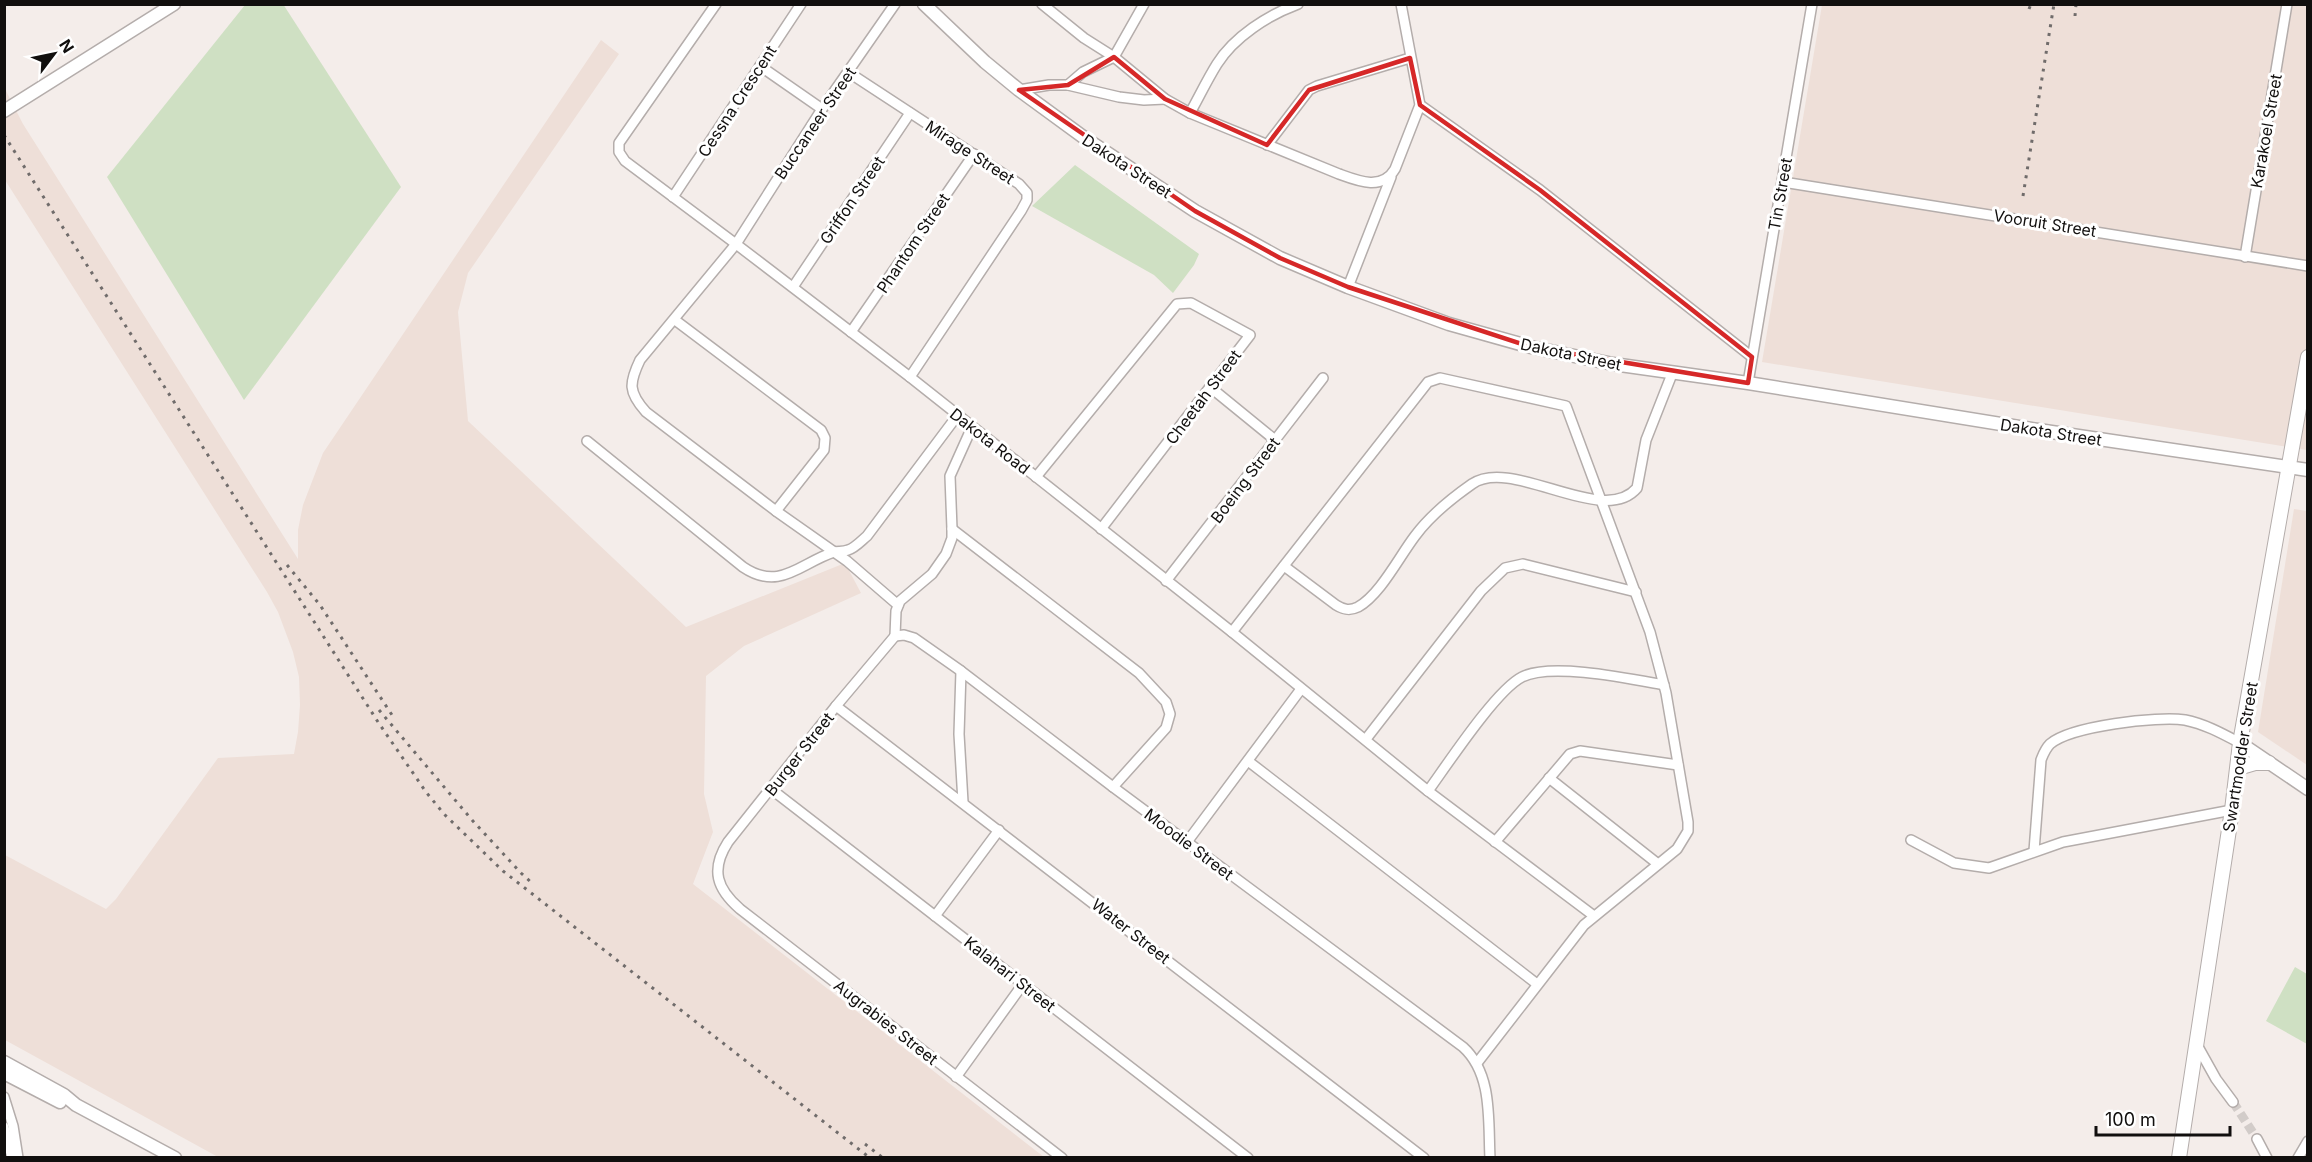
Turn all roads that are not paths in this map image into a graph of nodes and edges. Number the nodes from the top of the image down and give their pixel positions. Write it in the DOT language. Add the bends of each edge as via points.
graph roads {
  1 [pos="174,4"];
  2 [pos="716,4"];
  3 [pos="801,4"];
  4 [pos="895,4"];
  5 [pos="924,4"];
  6 [pos="1144,4"];
  7 [pos="1298,4"];
  8 [pos="1401,4"];
  9 [pos="1812,4"];
  10 [pos="2287,4"];
  11 [pos="1042,5"];
  12 [pos="1114,57"];
  13 [pos="1410,58"];
  14 [pos="760,66"];
  15 [pos="848,72"];
  16 [pos="1068,85"];
  17 [pos="1019,90"];
  18 [pos="1165,99"];
  19 [pos="1420,105"];
  20 [pos="822,109"];
  21 [pos="4,111"];
  22 [pos="910,113"];
  23 [pos="1190,113"];
  24 [pos="1267,145"];
  25 [pos="974,154"];
  26 [pos="1390,177"];
  27 [pos="1783,182"];
  28 [pos="674,197"];
  29 [pos="736,244"];
  30 [pos="2245,257"];
  31 [pos="2307,266"];
  32 [pos="793,287"];
  33 [pos="1348,287"];
  34 [pos="675,320"];
  35 [pos="851,332"];
  36 [pos="1752,357"];
  37 [pos="2307,357"];
  38 [pos="1672,374"];
  39 [pos="910,377"];
  40 [pos="1323,378"];
  41 [pos="1748,383"];
  42 [pos="1210,387"];
  43 [pos="957,416"];
  44 [pos="972,428"];
  45 [pos="1275,440"];
  46 [pos="587,441"];
  47 [pos="2289,467"];
  48 [pos="2307,470"];
  49 [pos="1036,477"];
  50 [pos="1602,501"];
  51 [pos="776,511"];
  52 [pos="952,529"];
  53 [pos="1101,529"];
  54 [pos="834,552"];
  55 [pos="1284,566"];
  56 [pos="1166,581"];
  57 [pos="1636,592"];
  58 [pos="898,605"];
  59 [pos="1232,632"];
  60 [pos="895,636"];
  61 [pos="962,671"];
  62 [pos="1664,685"];
  63 [pos="1301,689"];
  64 [pos="836,706"];
  65 [pos="1366,739"];
  66 [pos="2241,743"];
  67 [pos="1248,761"];
  68 [pos="2269,763"];
  69 [pos="1678,765"];
  70 [pos="2238,768"];
  71 [pos="1549,778"];
  72 [pos="1113,787"];
  73 [pos="771,789"];
  74 [pos="2307,789"];
  75 [pos="1428,791"];
  76 [pos="963,802"];
  77 [pos="2232,810"];
  78 [pos="999,830"];
  79 [pos="1911,840"];
  80 [pos="1187,842"];
  81 [pos="1495,842"];
  82 [pos="2034,851"];
  83 [pos="1658,864"];
  84 [pos="719,879"];
  85 [pos="935,916"];
  86 [pos="1594,916"];
  87 [pos="1023,984"];
  88 [pos="1537,984"];
  89 [pos="2197,1045"];
  90 [pos="4,1062"];
  91 [pos="1477,1063"];
  92 [pos="4,1072"];
  93 [pos="957,1077"];
  94 [pos="4,1097"];
  95 [pos="2233,1102"];
  96 [pos="76,1105"];
  97 [pos="4,1126"];
  98 [pos="2257,1139"];
  99 [pos="2307,1141"];
  100 [pos="12,1158"];
  101 [pos="18,1158"];
  102 [pos="175,1158"];
  103 [pos="1062,1158"];
  104 [pos="1248,1158"];
  105 [pos="1424,1158"];
  106 [pos="1490,1158"];
  107 [pos="2179,1158"];
  108 [pos="2267,1158"];
  109 [pos="2298,1158"];
  1 -- 21 [label="street"];
  2 -- 28 [label="street, Dakota Road" via="619,143 625,162"];
  3 -- 14 [label="street, Cessna Crescent"];
  4 -- 15 [label="street, Buccaneer Street"];
  5 -- 17 [label="street, Dakota Street"];
  6 -- 12 [label="street"];
  7 -- 23 [label="street" via="1263,22 1237,42 1217,64"];
  8 -- 13 [label="street"];
  9 -- 27 [label="street, Tin Street"];
  10 -- 30 [label="street, Karakoel Street"];
  11 -- 12 [label="street"];
  12 -- 16 [label="street" via="1090,68"];
  12 -- 18 [label="street"];
  13 -- 19 [label="street"];
  13 -- 24 [label="street" via="1309,90"];
  14 -- 20 [label="street"];
  14 -- 28 [label="street, Cessna Crescent"];
  15 -- 20 [label="street, Buccaneer Street"];
  15 -- 22 [label="street, Mirage Street"];
  16 -- 17 [label="street"];
  16 -- 18 [label="street" via="1119,97"];
  17 -- 33 [label="street, Dakota Street" via="1195,211 1280,258"];
  18 -- 23 [label="street"];
  19 -- 26 [label="street"];
  19 -- 36 [label="street" via="1540,190"];
  20 -- 29 [label="street, Buccaneer Street"];
  22 -- 25 [label="street, Mirage Street"];
  22 -- 32 [label="street, Griffon Street"];
  23 -- 24 [label="street"];
  24 -- 26 [label="street" via="1361,181 1377,183"];
  25 -- 35 [label="street, Phantom Street"];
  25 -- 39 [label="street, Mirage Street" via="1024,188 1026,201"];
  26 -- 33 [label="street"];
  27 -- 30 [label="street, Vooruit Street"];
  27 -- 36 [label="street, Tin Street"];
  28 -- 29 [label="street, Dakota Road"];
  29 -- 32 [label="street, Dakota Road"];
  29 -- 34 [label="street, Buccaneer Street"];
  30 -- 31 [label="street, Vooruit Street"];
  32 -- 35 [label="street, Dakota Road"];
  33 -- 38 [label="street, Dakota Street" via="1490,336"];
  34 -- 51 [label="street, Buccaneer Street" via="640,360 632,376 635,400"];
  34 -- 51 [label="street" via="821,430 824,450"];
  35 -- 39 [label="street, Dakota Road"];
  36 -- 41 [label="street, Tin Street"];
  37 -- 47 [label="main road, Swartmodder Street"];
  38 -- 41 [label="street, Dakota Street"];
  38 -- 50 [label="street" via="1646,440 1637,488 1624,498"];
  39 -- 43 [label="street, Dakota Road"];
  40 -- 45 [label="street, Boeing Street"];
  41 -- 47 [label="street, Dakota Street"];
  42 -- 45 [label="street"];
  42 -- 49 [label="street, Cheetah Street" via="1250,335 1191,303 1178,304"];
  42 -- 53 [label="street, Cheetah Street"];
  43 -- 44 [label="street, Dakota Road"];
  43 -- 54 [label="street" via="867,536 848,550"];
  44 -- 49 [label="street, Dakota Road"];
  44 -- 52 [label="street" via="950,476"];
  45 -- 56 [label="street, Boeing Street"];
  46 -- 54 [label="street" via="752,573 765,578 787,574"];
  47 -- 48 [label="street, Dakota Street"];
  47 -- 66 [label="main road, Swartmodder Street"];
  49 -- 53 [label="street, Dakota Road"];
  50 -- 55 [label="street" via="1496,477 1478,481 1422,528 1373,594 1354,609 1343,610"];
  50 -- 55 [label="street" via="1566,406 1433,379"];
  50 -- 57 [label="street"];
  51 -- 54 [label="street, Buccaneer Street"];
  52 -- 58 [label="street" via="946,554 932,574"];
  52 -- 72 [label="street" via="1139,673 1164,698 1170,714 1166,728"];
  53 -- 56 [label="street, Dakota Road"];
  54 -- 58 [label="street, Buccaneer Street"];
  55 -- 59 [label="street"];
  56 -- 59 [label="street, Dakota Road"];
  57 -- 62 [label="street"];
  57 -- 65 [label="street" via="1523,564 1505,568 1481,591"];
  58 -- 60 [label="street"];
  59 -- 63 [label="street, Dakota Road"];
  60 -- 61 [label="street, Moodie Street" via="914,638"];
  60 -- 64 [label="street, Burger Street"];
  61 -- 72 [label="street, Moodie Street"];
  61 -- 76 [label="street" via="959,734"];
  62 -- 69 [label="street"];
  62 -- 75 [label="street" via="1596,673 1523,676 1494,703"];
  63 -- 65 [label="street, Dakota Road"];
  63 -- 67 [label="street"];
  64 -- 73 [label="street, Burger Street"];
  64 -- 76 [label="street, Water Street"];
  65 -- 75 [label="street, Dakota Road"];
  66 -- 68 [label="street"];
  66 -- 70 [label="main road, Swartmodder Street"];
  66 -- 82 [label="street" via="2213,729 2168,719 2080,731 2057,740 2045,750 2041,760"];
  67 -- 80 [label="street"];
  67 -- 88 [label="street"];
  68 -- 70 [label="main road"];
  68 -- 74 [label="street"];
  69 -- 71 [label="street" via="1580,751 1570,754"];
  69 -- 83 [label="street" via="1688,831 1677,849"];
  70 -- 77 [label="main road, Swartmodder Street"];
  71 -- 81 [label="street"];
  71 -- 83 [label="street"];
  72 -- 80 [label="street, Moodie Street"];
  73 -- 84 [label="street, Burger Street" via="725,847"];
  73 -- 85 [label="street, Kalahari Street"];
  75 -- 81 [label="street, Dakota Road"];
  76 -- 78 [label="street, Water Street"];
  77 -- 82 [label="street" via="2062,842"];
  77 -- 89 [label="main road, Swartmodder Street"];
  78 -- 85 [label="street"];
  78 -- 105 [label="street, Water Street"];
  79 -- 82 [label="street" via="1954,863 1977,867 1989,868"];
  80 -- 91 [label="street, Moodie Street" via="1453,1039"];
  81 -- 86 [label="street, Dakota Road"];
  83 -- 86 [label="street"];
  84 -- 93 [label="street, Augrabies Street" via="726,896 741,909"];
  85 -- 87 [label="street, Kalahari Street"];
  86 -- 88 [label="street"];
  87 -- 93 [label="street"];
  87 -- 104 [label="street, Kalahari Street"];
  88 -- 91 [label="street"];
  89 -- 95 [label="street"];
  89 -- 107 [label="main road, Swartmodder Street"];
  90 -- 96 [label="street"];
  91 -- 106 [label="street" via="1484,1085"];
  92 -- 96 [label="street" via="63,1103"];
  93 -- 103 [label="street, Augrabies Street"];
  94 -- 101 [label="street"];
  96 -- 102 [label="street"];
  97 -- 100 [label="street"];
  98 -- 108 [label="street"];
  99 -- 109 [label="street"];
}
